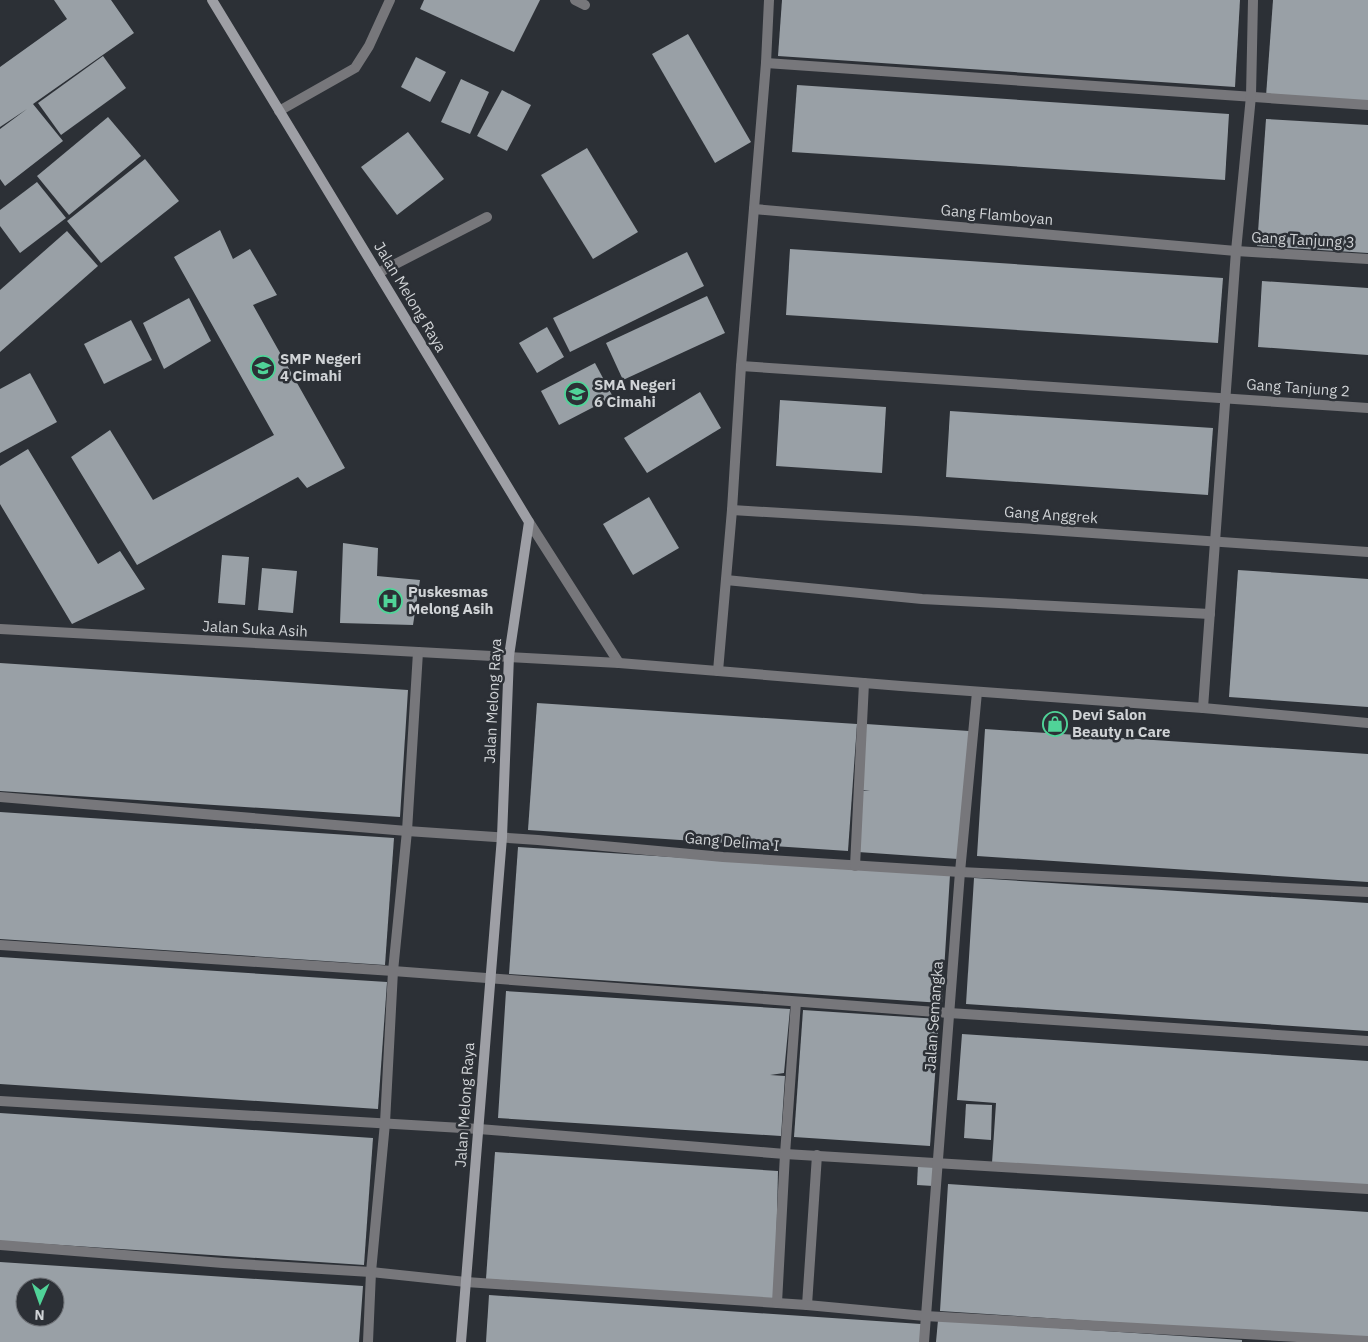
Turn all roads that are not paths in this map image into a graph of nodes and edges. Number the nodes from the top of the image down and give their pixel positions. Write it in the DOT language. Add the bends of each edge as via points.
graph roads {
  1 [pos="212,0"];
  2 [pos="390,0"];
  3 [pos="575,0"];
  4 [pos="769,0"];
  5 [pos="1253,0"];
  6 [pos="585,5"];
  7 [pos="766,63"];
  8 [pos="1250,96"];
  9 [pos="1368,105"];
  10 [pos="279,111"];
  11 [pos="754,209"];
  12 [pos="487,217"];
  13 [pos="1236,251"];
  14 [pos="1368,259"];
  15 [pos="378,273"];
  16 [pos="741,366"];
  17 [pos="1226,397"];
  18 [pos="1368,408"];
  19 [pos="732,510"];
  20 [pos="528,522"];
  21 [pos="1216,542"];
  22 [pos="1368,552"];
  23 [pos="726,580"];
  24 [pos="1210,614"];
  25 [pos="0,629"];
  26 [pos="418,652"];
  27 [pos="509,656"];
  28 [pos="619,663"];
  29 [pos="718,671"];
  30 [pos="864,683"];
  31 [pos="977,692"];
  32 [pos="1203,708"];
  33 [pos="1368,723"];
  34 [pos="0,797"];
  35 [pos="407,831"];
  36 [pos="502,837"];
  37 [pos="856,866"];
  38 [pos="960,872"];
  39 [pos="1368,892"];
  40 [pos="0,945"];
  41 [pos="393,970"];
  42 [pos="490,978"];
  43 [pos="796,1002"];
  44 [pos="949,1013"];
  45 [pos="1368,1041"];
  46 [pos="0,1101"];
  47 [pos="384,1123"];
  48 [pos="479,1129"];
  49 [pos="785,1154"];
  50 [pos="817,1155"];
  51 [pos="938,1163"];
  52 [pos="1368,1189"];
  53 [pos="0,1245"];
  54 [pos="371,1272"];
  55 [pos="466,1282"];
  56 [pos="778,1304"];
  57 [pos="807,1304"];
  58 [pos="926,1316"];
  59 [pos="1368,1341"];
  60 [pos="368,1342"];
  61 [pos="461,1342"];
  62 [pos="924,1342"];
  1 -- 10 [label="main road, Jalan Melong Raya"];
  2 -- 10 [label="street" via="355,68"];
  3 -- 6 [label="street"];
  4 -- 7 [label="street"];
  5 -- 8 [label="street"];
  7 -- 8 [label="street"];
  7 -- 11 [label="street"];
  8 -- 9 [label="street"];
  8 -- 13 [label="street"];
  10 -- 15 [label="main road, Jalan Melong Raya"];
  11 -- 13 [label="street, Gang Flamboyan"];
  11 -- 16 [label="street"];
  12 -- 15 [label="street"];
  13 -- 14 [label="street, Gang Tanjung 3"];
  13 -- 17 [label="street"];
  15 -- 20 [label="main road, Jalan Melong Raya"];
  16 -- 17 [label="street, Gang Tanjung 2"];
  16 -- 19 [label="street"];
  17 -- 18 [label="street, Gang Tanjung 2"];
  17 -- 21 [label="street"];
  19 -- 21 [label="street, Gang Anggrek"];
  19 -- 23 [label="street"];
  20 -- 27 [label="main road, Jalan Melong Raya"];
  20 -- 28 [label="street"];
  21 -- 22 [label="street, Gang Anggrek"];
  21 -- 24 [label="street"];
  23 -- 24 [label="street" via="932,599"];
  23 -- 29 [label="street"];
  24 -- 32 [label="street"];
  25 -- 26 [label="street, Jalan Suka Asih"];
  26 -- 27 [label="street, Jalan Suka Asih"];
  26 -- 35 [label="street"];
  27 -- 28 [label="street, Jalan Suka Asih"];
  27 -- 36 [label="main road, Jalan Melong Raya"];
  28 -- 29 [label="street, Jalan Suka Asih"];
  29 -- 30 [label="street, Jalan Suka Asih"];
  30 -- 31 [label="street, Jalan Suka Asih"];
  30 -- 37 [label="street"];
  31 -- 32 [label="street, Jalan Suka Asih"];
  31 -- 38 [label="street, Jalan Semangka"];
  32 -- 33 [label="street, Jalan Suka Asih"];
  34 -- 35 [label="street, Gang Delima I"];
  35 -- 36 [label="street, Gang Delima I"];
  35 -- 41 [label="street"];
  36 -- 37 [label="street, Gang Delima I" via="723,858"];
  36 -- 42 [label="main road, Jalan Melong Raya"];
  37 -- 38 [label="street, Gang Delima I"];
  38 -- 39 [label="street, Gang Delima I"];
  38 -- 44 [label="street, Jalan Semangka"];
  40 -- 41 [label="street"];
  41 -- 42 [label="street"];
  41 -- 47 [label="street"];
  42 -- 43 [label="street"];
  42 -- 48 [label="main road, Jalan Melong Raya"];
  43 -- 44 [label="street"];
  43 -- 49 [label="street"];
  44 -- 45 [label="street"];
  44 -- 51 [label="street, Jalan Semangka"];
  46 -- 47 [label="street"];
  47 -- 48 [label="street"];
  47 -- 54 [label="street"];
  48 -- 49 [label="street"];
  48 -- 55 [label="main road, Jalan Melong Raya"];
  49 -- 50 [label="street"];
  49 -- 56 [label="street"];
  50 -- 51 [label="street"];
  50 -- 57 [label="street"];
  51 -- 52 [label="street"];
  51 -- 58 [label="street, Jalan Semangka"];
  53 -- 54 [label="street"];
  54 -- 55 [label="street"];
  54 -- 60 [label="street"];
  55 -- 56 [label="street"];
  55 -- 61 [label="main road, Jalan Melong Raya"];
  56 -- 57 [label="street"];
  57 -- 58 [label="street"];
  58 -- 59 [label="street"];
  58 -- 62 [label="street, Jalan Semangka"];
}
